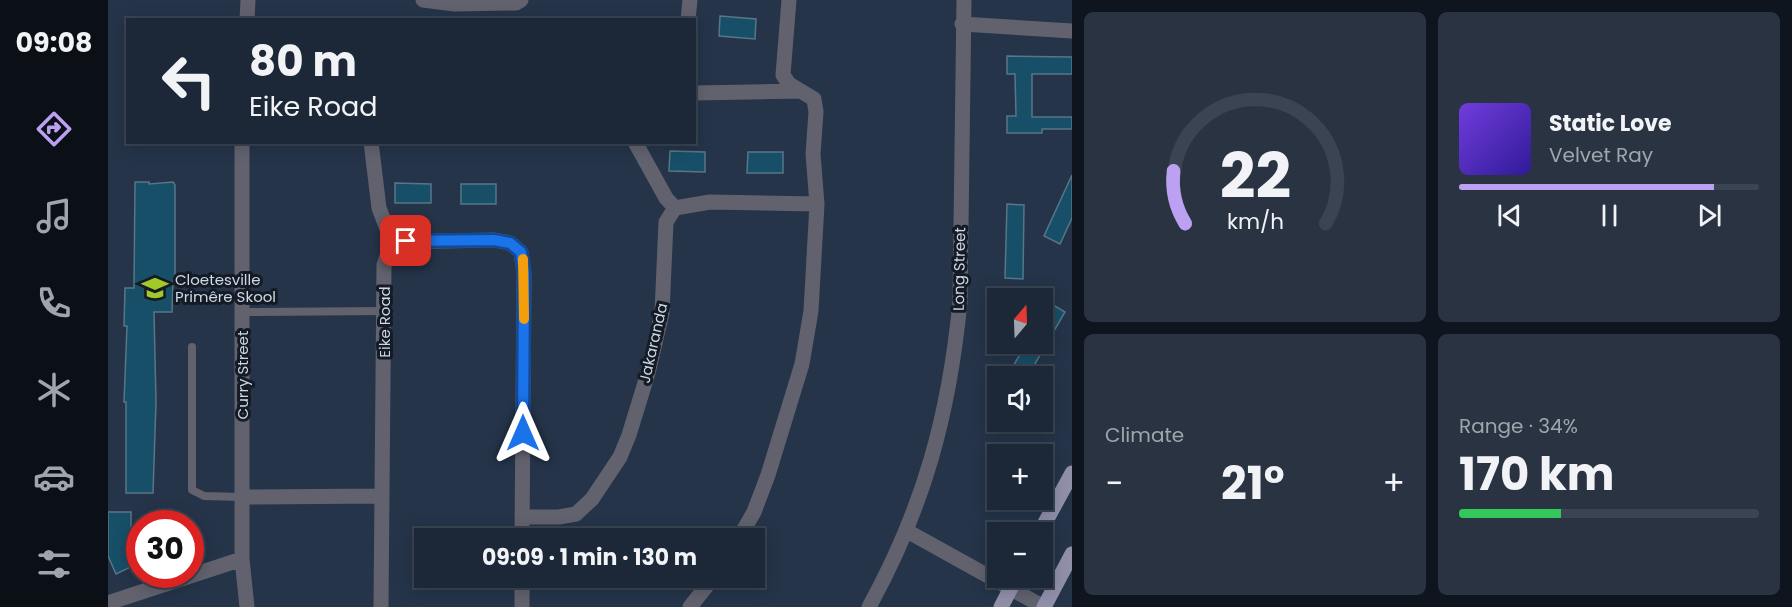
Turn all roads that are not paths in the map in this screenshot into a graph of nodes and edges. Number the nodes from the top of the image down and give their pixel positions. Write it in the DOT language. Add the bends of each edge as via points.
graph roads {
  1 [pos="248,0"];
  2 [pos="423,0"];
  3 [pos="521,0"];
  4 [pos="690,0"];
  5 [pos="789,0"];
  6 [pos="964,0"];
  7 [pos="455,12"];
  8 [pos="247,18"];
  9 [pos="688,18"];
  10 [pos="962,24"];
  11 [pos="1072,31"];
  12 [pos="800,91"];
  13 [pos="696,93"];
  14 [pos="242,144"];
  15 [pos="371,144"];
  16 [pos="636,144"];
  17 [pos="817,204"];
  18 [pos="675,208"];
  19 [pos="392,242"];
  20 [pos="385,311"];
  21 [pos="243,312"];
  22 [pos="192,347"];
  23 [pos="1072,473"];
  24 [pos="381,496"];
  25 [pos="242,497"];
  26 [pos="522,517"];
  27 [pos="1045,522"];
  28 [pos="522,528"];
  29 [pos="744,528"];
  30 [pos="907,531"];
  31 [pos="1072,555"];
  32 [pos="242,559"];
  33 [pos="987,569"];
  34 [pos="522,588"];
  35 [pos="705,588"];
  36 [pos="1010,588"];
  37 [pos="1020,588"];
  38 [pos="108,603"];
  39 [pos="247,607"];
  40 [pos="381,607"];
  41 [pos="522,607"];
  42 [pos="690,607"];
  43 [pos="869,607"];
  44 [pos="1001,607"];
  45 [pos="1044,607"];
  1 -- 8 [label="street"];
  2 -- 7 [label="street"];
  3 -- 7 [label="street"];
  4 -- 9 [label="street"];
  5 -- 12 [label="street" via="783,75"];
  6 -- 10 [label="street, Long Street"];
  10 -- 11 [label="street"];
  10 -- 30 [label="street, Long Street" via="960,302 955,352 931,463"];
  12 -- 13 [label="street"];
  12 -- 17 [label="street" via="814,99"];
  14 -- 21 [label="street, Curry Street"];
  15 -- 19 [label="street" via="379,208"];
  16 -- 18 [label="street"];
  17 -- 18 [label="street" via="710,202"];
  17 -- 29 [label="street" via="811,311 801,364 768,476"];
  18 -- 26 [label="street, Jakaranda" via="666,222 662,313 648,373 620,457 592,499 576,514"];
  19 -- 20 [label="street, Eike Road" via="384,265"];
  19 -- 26 [label="street" via="494,240 510,243 521,252"];
  20 -- 21 [label="lane"];
  20 -- 24 [label="street, Eike Road"];
  21 -- 25 [label="street, Curry Street"];
  22 -- 25 [label="lane" via="192,490 204,496"];
  23 -- 27 [label="main road"];
  24 -- 25 [label="street"];
  24 -- 40 [label="street, Eike Road"];
  25 -- 32 [label="street, Curry Street"];
  26 -- 28 [label="street"];
  30 -- 33 [label="street"];
  30 -- 43 [label="street, Long Street"];
  31 -- 45 [label="main road"];
  32 -- 38 [label="street"];
  32 -- 39 [label="street, Curry Street"];
  34 -- 41 [label="street"];
  35 -- 42 [label="street"];
  36 -- 44 [label="main road"];
  37 -- 45 [label="street"];
}
